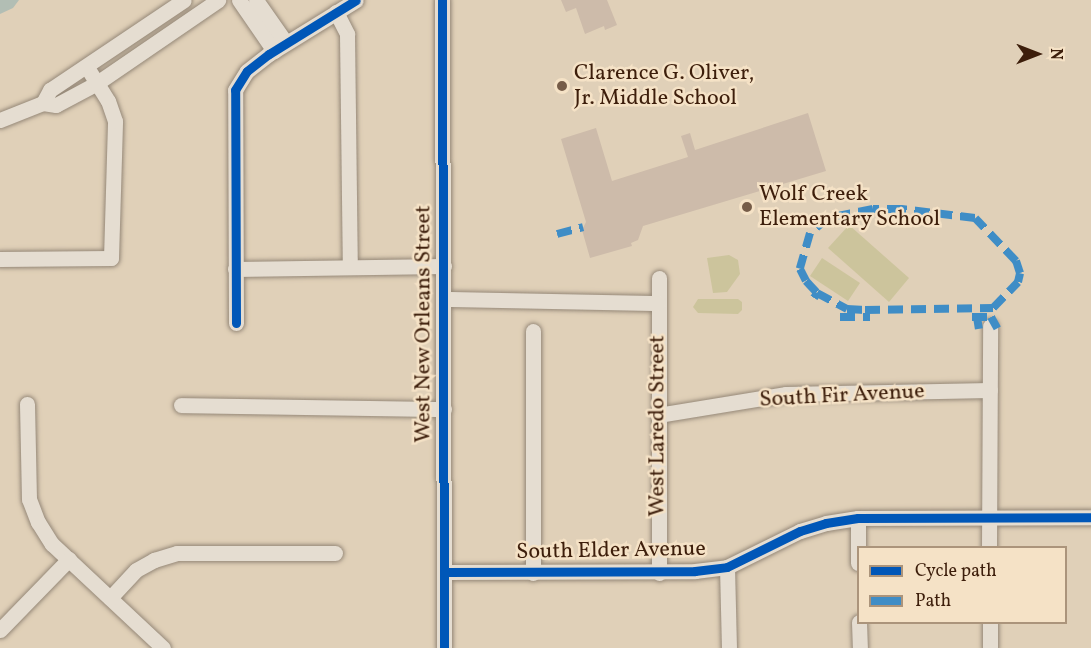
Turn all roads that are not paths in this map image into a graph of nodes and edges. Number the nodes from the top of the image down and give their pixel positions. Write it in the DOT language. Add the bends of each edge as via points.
graph roads {
  1 [pos="184,0"];
  2 [pos="218,0"];
  3 [pos="239,0"];
  4 [pos="256,0"];
  5 [pos="356,0"];
  6 [pos="442,0"];
  7 [pos="166,5"];
  8 [pos="336,12"];
  9 [pos="260,18"];
  10 [pos="180,25"];
  11 [pos="280,47"];
  12 [pos="87,67"];
  13 [pos="97,83"];
  14 [pos="43,103"];
  15 [pos="0,120"];
  16 [pos="0,259"];
  17 [pos="444,266"];
  18 [pos="350,267"];
  19 [pos="236,269"];
  20 [pos="658,278"];
  21 [pos="445,299"];
  22 [pos="658,303"];
  23 [pos="236,323"];
  24 [pos="990,326"];
  25 [pos="533,331"];
  26 [pos="990,390"];
  27 [pos="27,404"];
  28 [pos="181,405"];
  29 [pos="444,409"];
  30 [pos="658,415"];
  31 [pos="858,518"];
  32 [pos="989,518"];
  33 [pos="1091,518"];
  34 [pos="858,546"];
  35 [pos="989,546"];
  36 [pos="335,553"];
  37 [pos="69,559"];
  38 [pos="728,567"];
  39 [pos="445,572"];
  40 [pos="533,573"];
  41 [pos="658,573"];
  42 [pos="110,598"];
  43 [pos="859,624"];
  44 [pos="990,624"];
  45 [pos="0,630"];
  46 [pos="163,648"];
  47 [pos="444,648"];
  48 [pos="729,648"];
  49 [pos="860,648"];
  50 [pos="990,648"];
  1 -- 7 [label="street"];
  2 -- 10 [label="street"];
  3 -- 9 [label="street"];
  4 -- 9 [label="street"];
  5 -- 8 [label="street"];
  6 -- 17 [label="street, West New Orleans Street"];
  7 -- 10 [label="street"];
  7 -- 12 [label="street"];
  8 -- 11 [label="street"];
  8 -- 18 [label="street" via="347,34 350,75"];
  9 -- 11 [label="street"];
  10 -- 13 [label="street"];
  11 -- 19 [label="street" via="247,71 236,90"];
  12 -- 13 [label="street"];
  12 -- 14 [label="street" via="50,90"];
  13 -- 14 [label="street" via="56,105"];
  13 -- 16 [label="street" via="115,121 111,258"];
  14 -- 15 [label="street"];
  17 -- 18 [label="street"];
  17 -- 21 [label="street, West New Orleans Street"];
  18 -- 19 [label="street"];
  19 -- 23 [label="street"];
  20 -- 22 [label="street, West Laredo Street"];
  21 -- 22 [label="street"];
  21 -- 29 [label="street, West New Orleans Street"];
  22 -- 30 [label="street, West Laredo Street"];
  24 -- 26 [label="street"];
  25 -- 40 [label="street"];
  26 -- 30 [label="street, South Fir Avenue" via="786,394"];
  26 -- 32 [label="street"];
  27 -- 37 [label="street" via="29,499 52,544"];
  28 -- 29 [label="street"];
  29 -- 39 [label="street, West New Orleans Street"];
  30 -- 41 [label="street, West Laredo Street"];
  31 -- 32 [label="street, South Elder Avenue"];
  31 -- 34 [label="street"];
  31 -- 38 [label="street, South Elder Avenue" via="800,531"];
  32 -- 33 [label="street, South Elder Avenue"];
  32 -- 35 [label="street"];
  36 -- 42 [label="street" via="177,553 136,570"];
  37 -- 42 [label="street"];
  37 -- 45 [label="street"];
  38 -- 41 [label="street, South Elder Avenue"];
  38 -- 48 [label="street"];
  39 -- 40 [label="street, South Elder Avenue"];
  39 -- 47 [label="street, West New Orleans Street"];
  40 -- 41 [label="street, South Elder Avenue"];
  42 -- 46 [label="street"];
  43 -- 49 [label="street"];
  44 -- 50 [label="street"];
}
